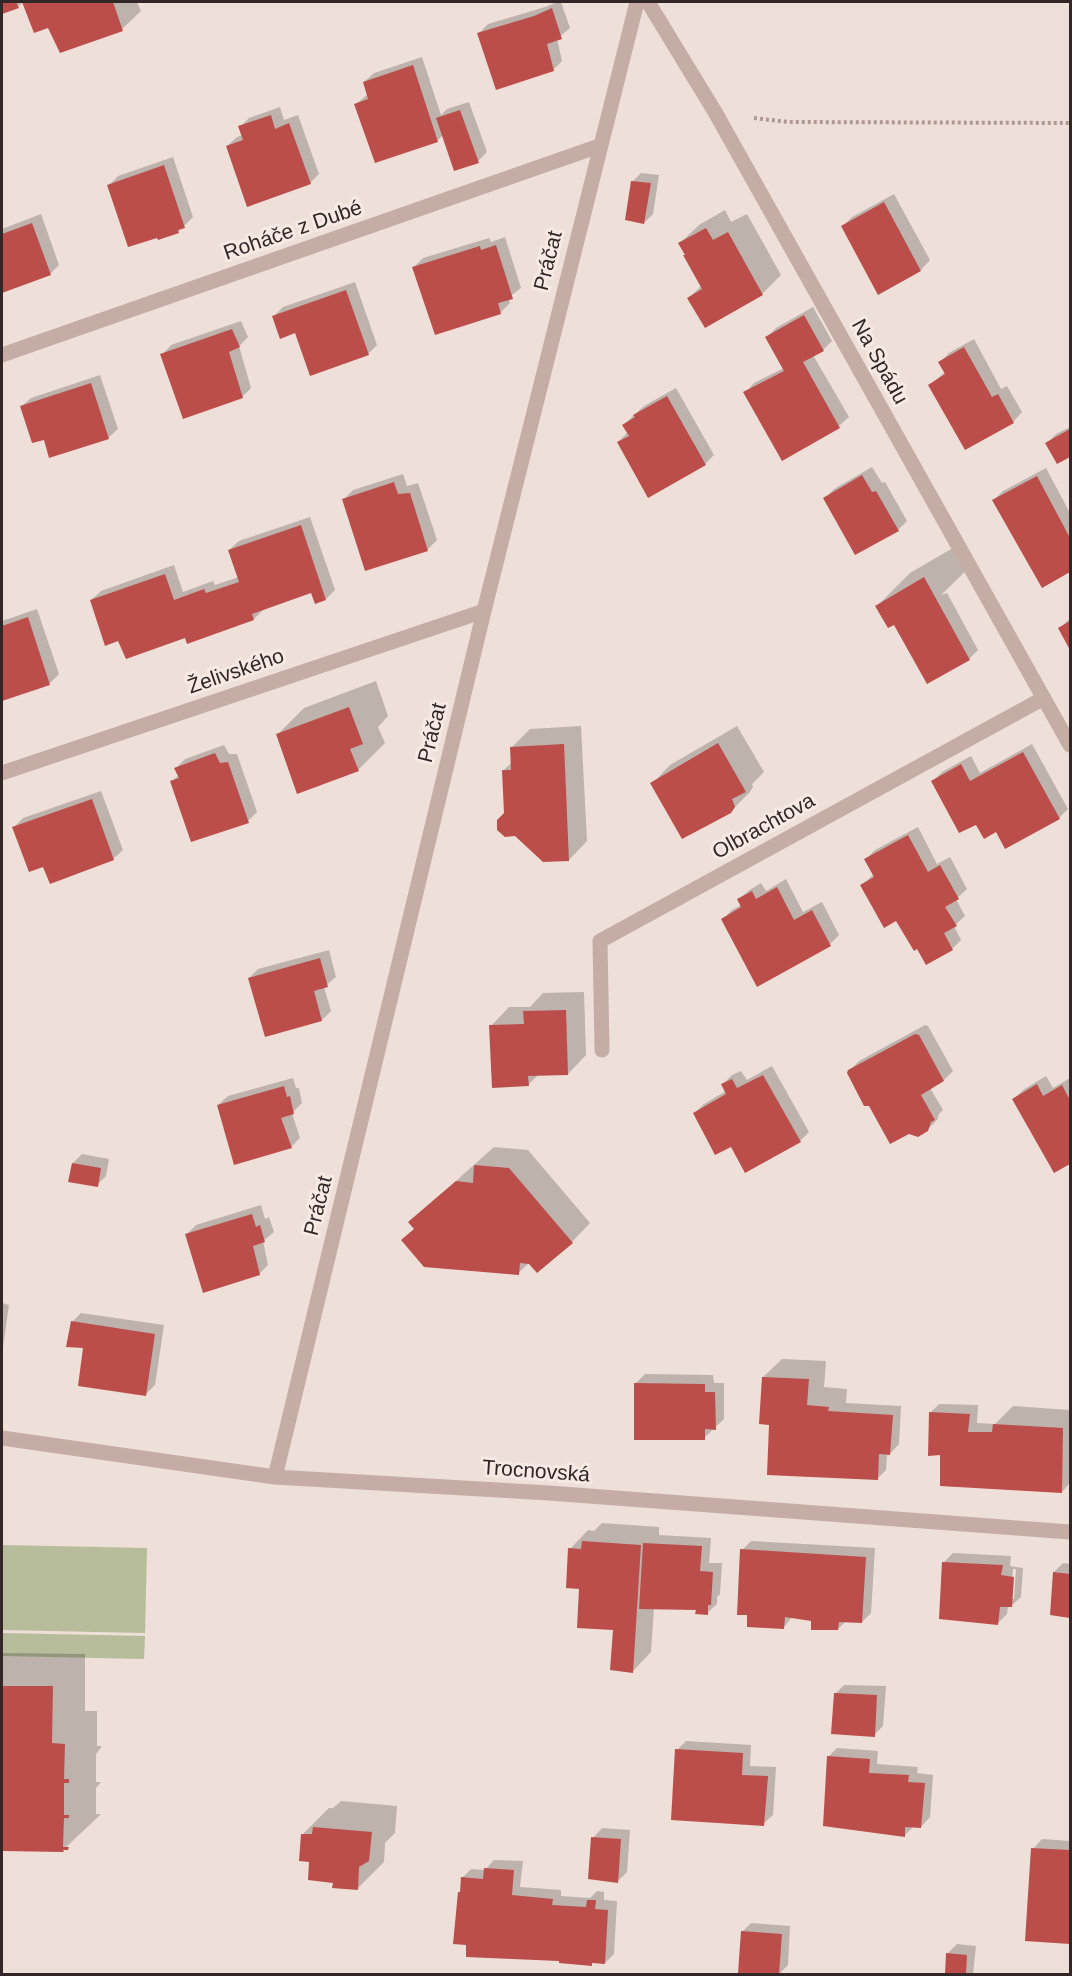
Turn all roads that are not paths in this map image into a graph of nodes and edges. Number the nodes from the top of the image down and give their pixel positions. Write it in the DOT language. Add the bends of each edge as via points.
graph roads {
  1 [pos="637,2"];
  2 [pos="648,2"];
  3 [pos="599,146"];
  4 [pos="2,355"];
  5 [pos="484,611"];
  6 [pos="1044,698"];
  7 [pos="1071,745"];
  8 [pos="2,773"];
  9 [pos="602,1050"];
  10 [pos="2,1438"];
  11 [pos="275,1477"];
  12 [pos="1071,1532"];
  1 -- 3 [label="street, Práčat"];
  2 -- 6 [label="street, Na Spádu" via="715,112"];
  3 -- 4 [label="street, Roháče z Dubé"];
  3 -- 5 [label="street, Práčat"];
  5 -- 8 [label="street, Želivského"];
  5 -- 11 [label="street, Práčat"];
  6 -- 7 [label="street, Na Spádu"];
  6 -- 9 [label="street, Olbrachtova" via="600,941"];
  10 -- 11 [label="street, Trocnovská"];
  11 -- 12 [label="street, Trocnovská"];
}
